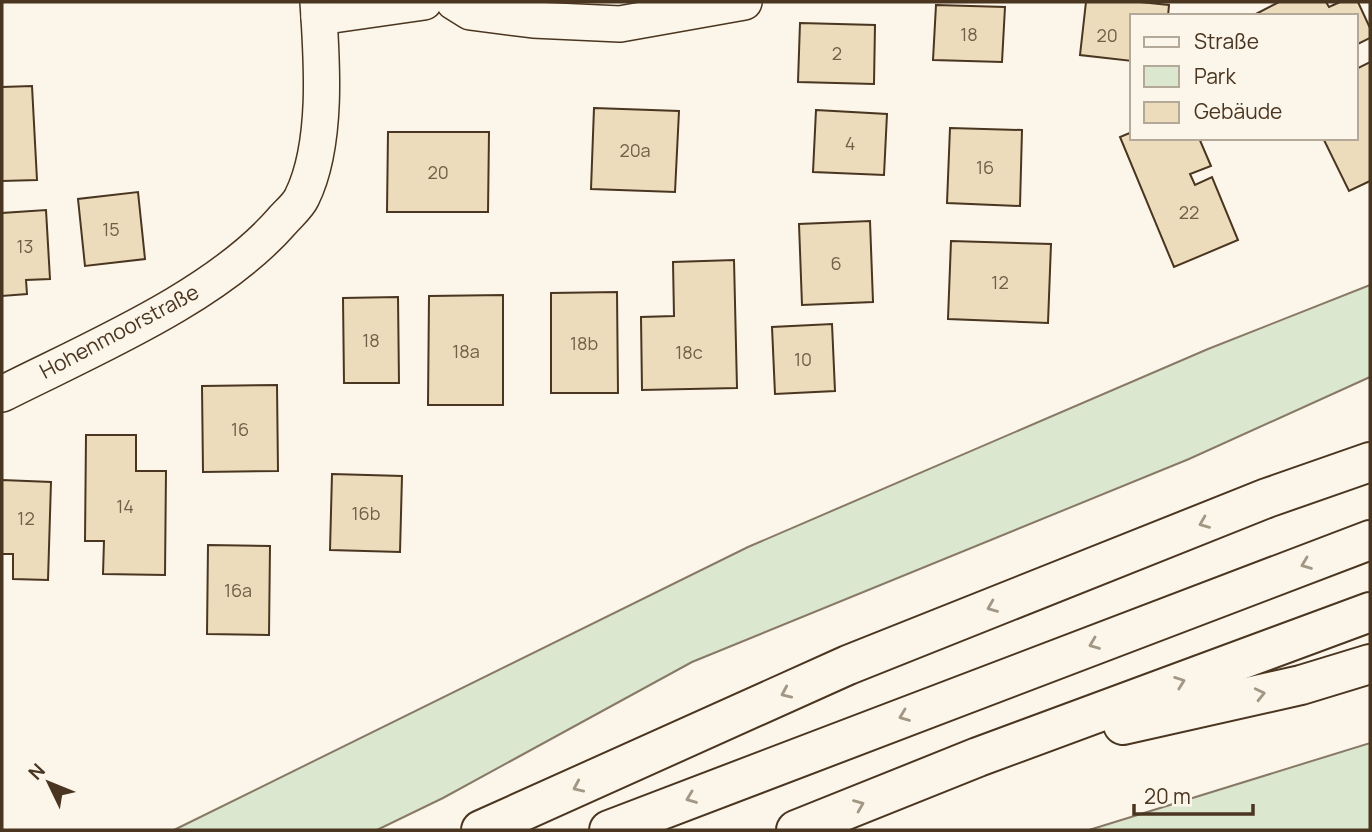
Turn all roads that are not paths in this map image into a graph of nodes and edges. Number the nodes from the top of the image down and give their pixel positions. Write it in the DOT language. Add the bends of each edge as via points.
graph roads {
  1 [pos="424,2"];
  2 [pos="454,2"];
  3 [pos="744,2"];
  4 [pos="318,9"];
  5 [pos="2,394"];
  6 [pos="1370,436"];
  7 [pos="1370,462"];
  8 [pos="1267,498"];
  9 [pos="1370,540"];
  10 [pos="1370,612"];
  11 [pos="1370,664"];
  12 [pos="978,757"];
  13 [pos="481,830"];
  14 [pos="609,830"];
  15 [pos="796,830"];
  1 -- 4 [label="street"];
  2 -- 3 [label="street" via="470,12 620,24"];
  4 -- 5 [label="street, Hohenmoorstraße" via="321,106 313,166 301,199 264,241 209,282 147,321"];
  6 -- 8 [label="highway"];
  7 -- 8 [label="highway"];
  8 -- 13 [label="highway, one-way" via="848,665"];
  9 -- 14 [label="highway, one-way"];
  12 -- 10 [label="highway, one-way"];
  12 -- 11 [label="highway, one-way" via="1301,685"];
  15 -- 12 [label="highway, one-way"];
}
